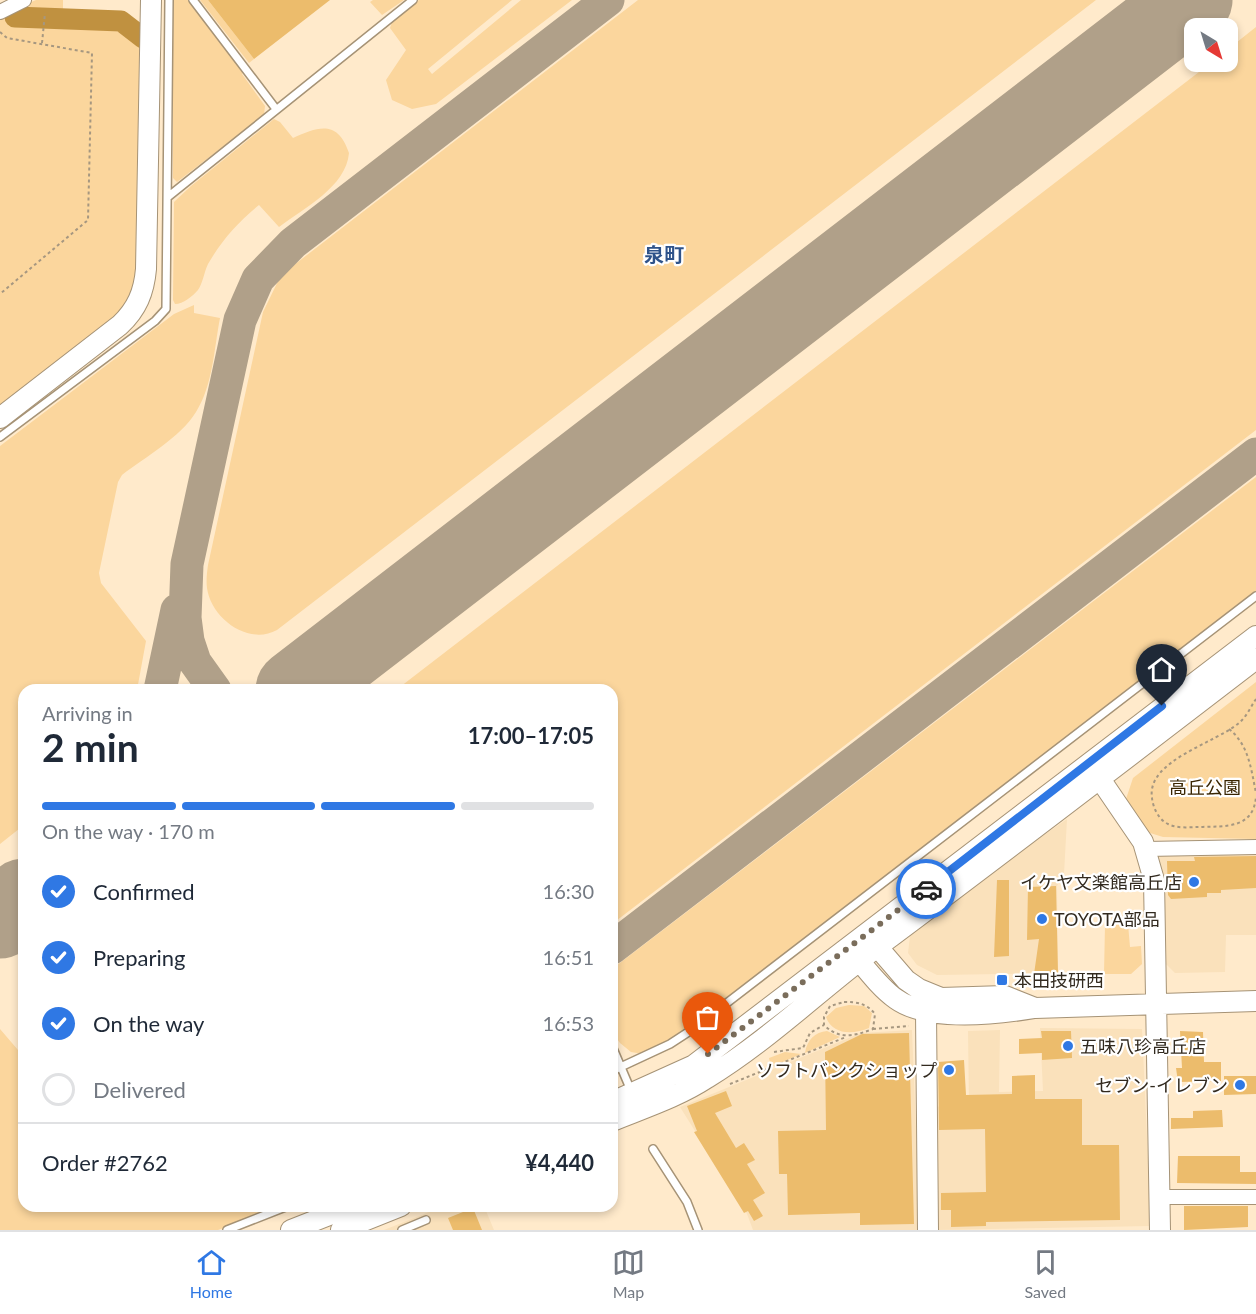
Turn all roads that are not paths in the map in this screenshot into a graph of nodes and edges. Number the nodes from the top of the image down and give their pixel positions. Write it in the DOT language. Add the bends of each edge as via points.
graph roads {
  1 [pos="24,0"];
  2 [pos="151,0"];
  3 [pos="169,0"];
  4 [pos="193,0"];
  5 [pos="413,0"];
  6 [pos="0,12"];
  7 [pos="276,109"];
  8 [pos="170,196"];
  9 [pos="0,418"];
  10 [pos="0,437"];
  11 [pos="1256,596"];
  12 [pos="1256,636"];
  13 [pos="1256,659"];
  14 [pos="1100,779"];
  15 [pos="1256,847"];
  16 [pos="1146,849"];
  17 [pos="872,940"];
  18 [pos="854,954"];
  19 [pos="1256,1001"];
  20 [pos="1157,1003"];
  21 [pos="1035,1008"];
  22 [pos="926,1012"];
  23 [pos="618,1059"];
  24 [pos="622,1067"];
  25 [pos="618,1069"];
  26 [pos="628,1086"];
  27 [pos="618,1099"];
  28 [pos="618,1118"];
  29 [pos="653,1149"];
  30 [pos="1160,1197"];
  31 [pos="1256,1197"];
  32 [pos="273,1212"];
  33 [pos="337,1212"];
  34 [pos="386,1212"];
  35 [pos="426,1220"];
  36 [pos="227,1230"];
  37 [pos="291,1230"];
  38 [pos="341,1230"];
  39 [pos="402,1230"];
  40 [pos="698,1230"];
  41 [pos="928,1230"];
  42 [pos="1160,1230"];
  1 -- 6 [label="street"];
  2 -- 9 [label="street" via="146,269 140,299 120,325"];
  3 -- 8 [label="lane"];
  4 -- 7 [label="lane"];
  5 -- 7 [label="lane"];
  7 -- 8 [label="lane"];
  8 -- 10 [label="lane" via="166,309"];
  11 -- 24 [label="lane" via="693,1029"];
  12 -- 17 [label="street"];
  13 -- 14 [label="street"];
  14 -- 16 [label="street"];
  14 -- 17 [label="street"];
  15 -- 16 [label="street"];
  16 -- 20 [label="street" via="1155,888"];
  17 -- 18 [label="street"];
  17 -- 21 [label="street" via="906,980 919,989 941,998 1005,996"];
  18 -- 22 [label="street" via="897,1000"];
  18 -- 27 [label="street" via="694,1065"];
  18 -- 28 [label="street" via="706,1079"];
  19 -- 20 [label="street"];
  20 -- 21 [label="street"];
  20 -- 30 [label="street"];
  21 -- 22 [label="street" via="1011,1012"];
  22 -- 41 [label="street"];
  23 -- 24 [label="lane"];
  24 -- 25 [label="lane"];
  24 -- 26 [label="lane"];
  29 -- 40 [label="lane" via="687,1202"];
  30 -- 31 [label="street"];
  30 -- 42 [label="street"];
  32 -- 36 [label="lane"];
  33 -- 37 [label="street"];
  34 -- 38 [label="street"];
  35 -- 39 [label="lane"];
}
